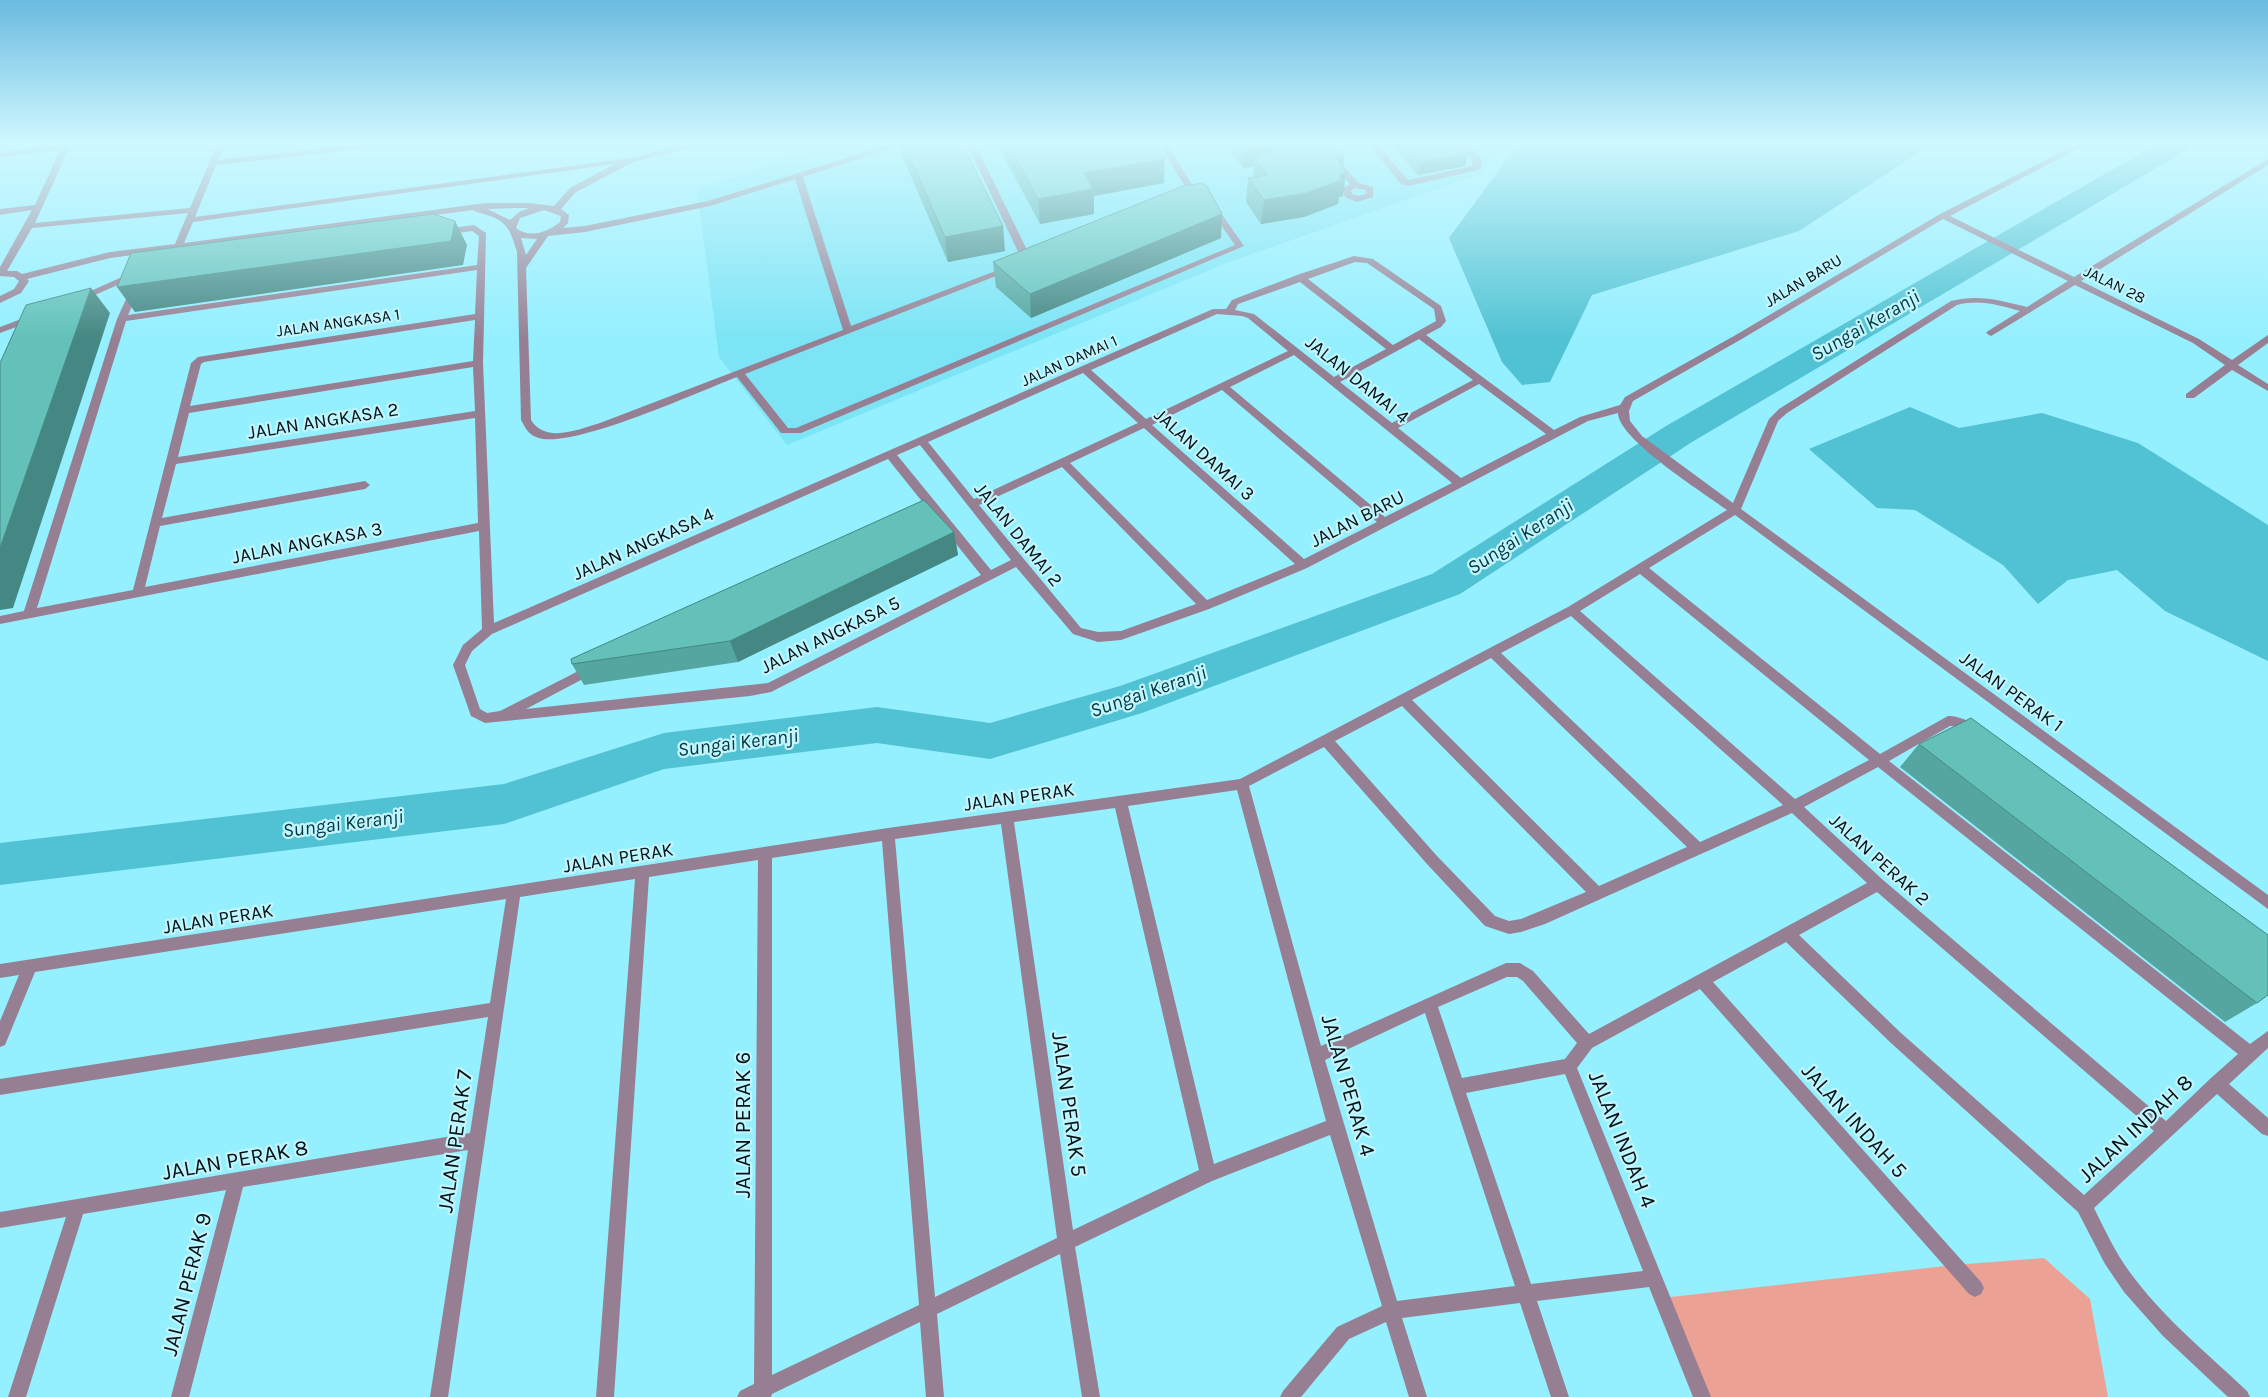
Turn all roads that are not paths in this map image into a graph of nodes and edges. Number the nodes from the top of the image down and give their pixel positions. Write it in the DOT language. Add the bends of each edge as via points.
graph roads {
  1 [pos="21,209"];
  2 [pos="36,209"];
  3 [pos="268,209"];
  4 [pos="458,209"];
  5 [pos="475,209"];
  6 [pos="536,209"];
  7 [pos="556,209"];
  8 [pos="679,209"];
  9 [pos="809,209"];
  10 [pos="1005,209"];
  11 [pos="1211,209"];
  12 [pos="1956,209"];
  13 [pos="2190,209"];
  14 [pos="194,210"];
  15 [pos="0,212"];
  16 [pos="1943,216"];
  17 [pos="566,219"];
  18 [pos="189,220"];
  19 [pos="619,221"];
  20 [pos="28,226"];
  21 [pos="314,228"];
  22 [pos="513,228"];
  23 [pos="435,233"];
  24 [pos="549,233"];
  25 [pos="310,242"];
  26 [pos="179,245"];
  27 [pos="482,267"];
  28 [pos="522,267"];
  29 [pos="0,273"];
  30 [pos="22,277"];
  31 [pos="1300,277"];
  32 [pos="2074,281"];
  33 [pos="0,300"];
  34 [pos="69,302"];
  35 [pos="2028,310"];
  36 [pos="1229,311"];
  37 [pos="42,314"];
  38 [pos="480,316"];
  39 [pos="122,319"];
  40 [pos="0,330"];
  41 [pos="848,331"];
  42 [pos="1991,333"];
  43 [pos="1421,336"];
  44 [pos="2268,338"];
  45 [pos="1392,350"];
  46 [pos="1295,351"];
  47 [pos="478,364"];
  48 [pos="2231,365"];
  49 [pos="1084,369"];
  50 [pos="739,373"];
  51 [pos="1480,380"];
  52 [pos="1334,382"];
  53 [pos="1223,386"];
  54 [pos="2268,388"];
  55 [pos="2190,396"];
  56 [pos="1623,408"];
  57 [pos="185,410"];
  58 [pos="479,414"];
  59 [pos="1145,424"];
  60 [pos="1391,428"];
  61 [pos="1554,435"];
  62 [pos="922,440"];
  63 [pos="890,454"];
  64 [pos="172,461"];
  65 [pos="1063,462"];
  66 [pos="1461,484"];
  67 [pos="365,485"];
  68 [pos="972,504"];
  69 [pos="1735,510"];
  70 [pos="1385,522"];
  71 [pos="156,523"];
  72 [pos="483,526"];
  73 [pos="1018,562"];
  74 [pos="1303,565"];
  75 [pos="1641,568"];
  76 [pos="989,576"];
  77 [pos="138,592"];
  78 [pos="1205,606"];
  79 [pos="1572,610"];
  80 [pos="29,614"];
  81 [pos="0,620"];
  82 [pos="488,632"];
  83 [pos="1098,637"];
  84 [pos="1492,653"];
  85 [pos="609,661"];
  86 [pos="1403,699"];
  87 [pos="498,717"];
  88 [pos="1325,738"];
  89 [pos="1988,743"];
  90 [pos="1880,760"];
  91 [pos="1242,784"];
  92 [pos="1120,800"];
  93 [pos="1794,806"];
  94 [pos="1007,817"];
  95 [pos="888,834"];
  96 [pos="1698,849"];
  97 [pos="765,854"];
  98 [pos="642,873"];
  99 [pos="1878,884"];
  100 [pos="514,892"];
  101 [pos="1598,893"];
  102 [pos="2268,903"];
  103 [pos="1788,934"];
  104 [pos="30,966"];
  105 [pos="0,971"];
  106 [pos="1702,982"];
  107 [pos="1429,1004"];
  108 [pos="496,1009"];
  109 [pos="2268,1038"];
  110 [pos="0,1040"];
  111 [pos="1587,1043"];
  112 [pos="2250,1054"];
  113 [pos="1317,1056"];
  114 [pos="1569,1066"];
  115 [pos="2216,1083"];
  116 [pos="1457,1086"];
  117 [pos="0,1087"];
  118 [pos="1335,1125"];
  119 [pos="2268,1128"];
  120 [pos="2166,1132"];
  121 [pos="477,1140"];
  122 [pos="1208,1174"];
  123 [pos="236,1182"];
  124 [pos="2084,1206"];
  125 [pos="77,1208"];
  126 [pos="0,1220"];
  127 [pos="1066,1241"];
  128 [pos="1654,1278"];
  129 [pos="1975,1288"];
  130 [pos="1525,1293"];
  131 [pos="927,1309"];
  132 [pos="1392,1310"];
  133 [pos="763,1393"];
  134 [pos="17,1397"];
  135 [pos="180,1397"];
  136 [pos="440,1397"];
  137 [pos="605,1397"];
  138 [pos="746,1397"];
  139 [pos="935,1397"];
  140 [pos="1091,1397"];
  141 [pos="1289,1397"];
  142 [pos="1418,1397"];
  143 [pos="1560,1397"];
  144 [pos="1702,1397"];
  145 [pos="2241,1397"];
  1 -- 15 [label="street"];
  2 -- 20 [label="street"];
  3 -- 18 [label="street"];
  4 -- 21 [label="street"];
  5 -- 22 [label="street" via="486,211"];
  6 -- 22 [label="street" via="514,220"];
  7 -- 17 [label="street" via="562,211"];
  8 -- 19 [label="street"];
  9 -- 41 [label="street"];
  10 -- 41 [label="street" via="1032,260"];
  11 -- 50 [label="street" via="1240,246 797,431 785,431"];
  12 -- 16 [label="street, JALAN BARU"];
  13 -- 32 [label="street"];
  14 -- 18 [label="street"];
  14 -- 20 [label="street"];
  16 -- 32 [label="street, JALAN 28"];
  16 -- 56 [label="street, JALAN BARU" via="1629,399"];
  17 -- 19 [label="street"];
  17 -- 24 [label="street"];
  18 -- 26 [label="street"];
  19 -- 24 [label="street"];
  20 -- 29 [label="street"];
  21 -- 25 [label="street"];
  21 -- 26 [label="street"];
  22 -- 24 [label="street" via="528,236"];
  22 -- 28 [label="street" via="519,241"];
  23 -- 27 [label="street" via="474,228 482,235"];
  24 -- 28 [label="street"];
  26 -- 30 [label="street" via="110,254"];
  27 -- 38 [label="street"];
  27 -- 39 [label="street"];
  28 -- 50 [label="street" via="526,420 529,429 539,436 549,438 604,425"];
  29 -- 30 [label="street"];
  30 -- 33 [label="street" via="24,280 18,291"];
  31 -- 36 [label="street" via="1235,302"];
  31 -- 43 [label="street" via="1354,259 1370,261 1438,308 1441,321"];
  31 -- 45 [label="street"];
  32 -- 35 [label="street"];
  32 -- 48 [label="street, JALAN 28" via="2196,341"];
  34 -- 39 [label="street" via="142,272"];
  35 -- 42 [label="street"];
  35 -- 69 [label="street" via="1973,299 1954,303 1783,411 1769,429"];
  36 -- 46 [label="street, JALAN DAMAI 4" via="1251,316"];
  36 -- 49 [label="street, JALAN DAMAI 1" via="1216,312"];
  37 -- 40 [label="street"];
  38 -- 47 [label="street"];
  38 -- 57 [label="street, JALAN ANGKASA 1" via="201,359 196,363"];
  39 -- 80 [label="street"];
  41 -- 50 [label="street"];
  43 -- 45 [label="street"];
  43 -- 51 [label="street"];
  44 -- 48 [label="street"];
  45 -- 52 [label="street"];
  46 -- 52 [label="street, JALAN DAMAI 4"];
  46 -- 53 [label="street"];
  47 -- 57 [label="street"];
  47 -- 58 [label="street"];
  48 -- 54 [label="street, JALAN 28"];
  48 -- 55 [label="street"];
  49 -- 59 [label="street, JALAN DAMAI 3"];
  49 -- 62 [label="street, JALAN DAMAI 1"];
  51 -- 60 [label="street"];
  51 -- 61 [label="street"];
  52 -- 60 [label="street, JALAN DAMAI 4"];
  53 -- 59 [label="street"];
  53 -- 70 [label="street"];
  56 -- 61 [label="street, JALAN BARU" via="1584,419"];
  56 -- 69 [label="street" via="1626,424 1638,437"];
  57 -- 64 [label="street"];
  58 -- 64 [label="street, JALAN ANGKASA 2"];
  58 -- 72 [label="street"];
  59 -- 65 [label="street"];
  59 -- 74 [label="street, JALAN DAMAI 3"];
  60 -- 66 [label="street, JALAN DAMAI 4"];
  61 -- 66 [label="street, JALAN BARU"];
  62 -- 63 [label="street, JALAN ANGKASA 4"];
  62 -- 68 [label="street, JALAN DAMAI 2"];
  63 -- 76 [label="street" via="932,514"];
  63 -- 82 [label="street, JALAN ANGKASA 4"];
  64 -- 71 [label="street"];
  65 -- 68 [label="street"];
  65 -- 78 [label="street"];
  66 -- 70 [label="street, JALAN BARU"];
  67 -- 71 [label="street"];
  68 -- 73 [label="street, JALAN DAMAI 2"];
  69 -- 75 [label="street"];
  69 -- 102 [label="street, JALAN PERAK 1"];
  70 -- 74 [label="street, JALAN BARU"];
  71 -- 77 [label="street"];
  72 -- 77 [label="street, JALAN ANGKASA 3"];
  72 -- 82 [label="street"];
  73 -- 76 [label="street, JALAN ANGKASA 5"];
  73 -- 83 [label="street, JALAN DAMAI 2" via="1077,631"];
  74 -- 78 [label="street, JALAN BARU"];
  75 -- 79 [label="street"];
  75 -- 90 [label="street"];
  76 -- 87 [label="street, JALAN ANGKASA 5" via="771,687"];
  77 -- 80 [label="street, JALAN ANGKASA 3"];
  78 -- 83 [label="street, JALAN BARU" via="1121,635"];
  79 -- 84 [label="street"];
  79 -- 93 [label="street, JALAN PERAK 2"];
  80 -- 81 [label="street, JALAN ANGKASA 3"];
  82 -- 87 [label="street, JALAN ANGKASA 4" via="467,648 459,665 475,712 485,718"];
  84 -- 86 [label="street"];
  84 -- 96 [label="street"];
  85 -- 87 [label="street"];
  86 -- 88 [label="street"];
  86 -- 101 [label="street"];
  88 -- 91 [label="street"];
  88 -- 101 [label="street" via="1432,860 1490,921 1500,927 1512,929"];
  89 -- 90 [label="street" via="1956,721 1948,721"];
  90 -- 93 [label="street"];
  90 -- 112 [label="street"];
  91 -- 92 [label="street, JALAN PERAK"];
  91 -- 113 [label="street, JALAN PERAK 4"];
  92 -- 94 [label="street, JALAN PERAK"];
  92 -- 122 [label="street"];
  93 -- 96 [label="street"];
  93 -- 99 [label="street, JALAN PERAK 2"];
  94 -- 95 [label="street, JALAN PERAK"];
  94 -- 127 [label="street, JALAN PERAK 5"];
  95 -- 97 [label="street, JALAN PERAK"];
  95 -- 131 [label="street"];
  96 -- 101 [label="street"];
  97 -- 98 [label="street, JALAN PERAK"];
  97 -- 133 [label="street, JALAN PERAK 6"];
  98 -- 100 [label="street, JALAN PERAK"];
  98 -- 137 [label="street"];
  99 -- 103 [label="street, JALAN INDAH 4"];
  99 -- 120 [label="street, JALAN PERAK 2"];
  100 -- 104 [label="street, JALAN PERAK"];
  100 -- 108 [label="street, JALAN PERAK 7"];
  103 -- 106 [label="street, JALAN INDAH 4"];
  103 -- 124 [label="street" via="1896,1038"];
  104 -- 105 [label="street, JALAN PERAK"];
  104 -- 110 [label="street"];
  106 -- 111 [label="street, JALAN INDAH 4"];
  106 -- 129 [label="street, JALAN INDAH 5"];
  107 -- 111 [label="street" via="1506,970 1520,970"];
  107 -- 113 [label="street"];
  107 -- 116 [label="street"];
  108 -- 117 [label="street"];
  108 -- 121 [label="street, JALAN PERAK 7"];
  109 -- 112 [label="street, JALAN INDAH 8"];
  111 -- 114 [label="street, JALAN INDAH 4"];
  112 -- 115 [label="street, JALAN INDAH 8"];
  113 -- 118 [label="street, JALAN PERAK 4"];
  114 -- 116 [label="street"];
  114 -- 128 [label="street, JALAN INDAH 4"];
  115 -- 119 [label="street"];
  115 -- 120 [label="street, JALAN INDAH 8"];
  116 -- 130 [label="street"];
  118 -- 122 [label="street"];
  118 -- 132 [label="street, JALAN PERAK 4"];
  120 -- 124 [label="street, JALAN INDAH 8"];
  121 -- 123 [label="street, JALAN PERAK 8"];
  121 -- 136 [label="street, JALAN PERAK 7"];
  122 -- 127 [label="street"];
  123 -- 125 [label="street, JALAN PERAK 8"];
  123 -- 135 [label="street, JALAN PERAK 9"];
  124 -- 145 [label="street, JALAN INDAH 8" via="2128,1285 2156,1317"];
  125 -- 126 [label="street, JALAN PERAK 8"];
  125 -- 134 [label="street"];
  127 -- 131 [label="street"];
  127 -- 140 [label="street, JALAN PERAK 5"];
  128 -- 130 [label="street"];
  128 -- 144 [label="street, JALAN INDAH 4"];
  130 -- 132 [label="street"];
  130 -- 143 [label="street"];
  131 -- 133 [label="street"];
  131 -- 139 [label="street"];
  132 -- 141 [label="street" via="1343,1333"];
  132 -- 142 [label="street, JALAN PERAK 4"];
  133 -- 138 [label="street"];
}
